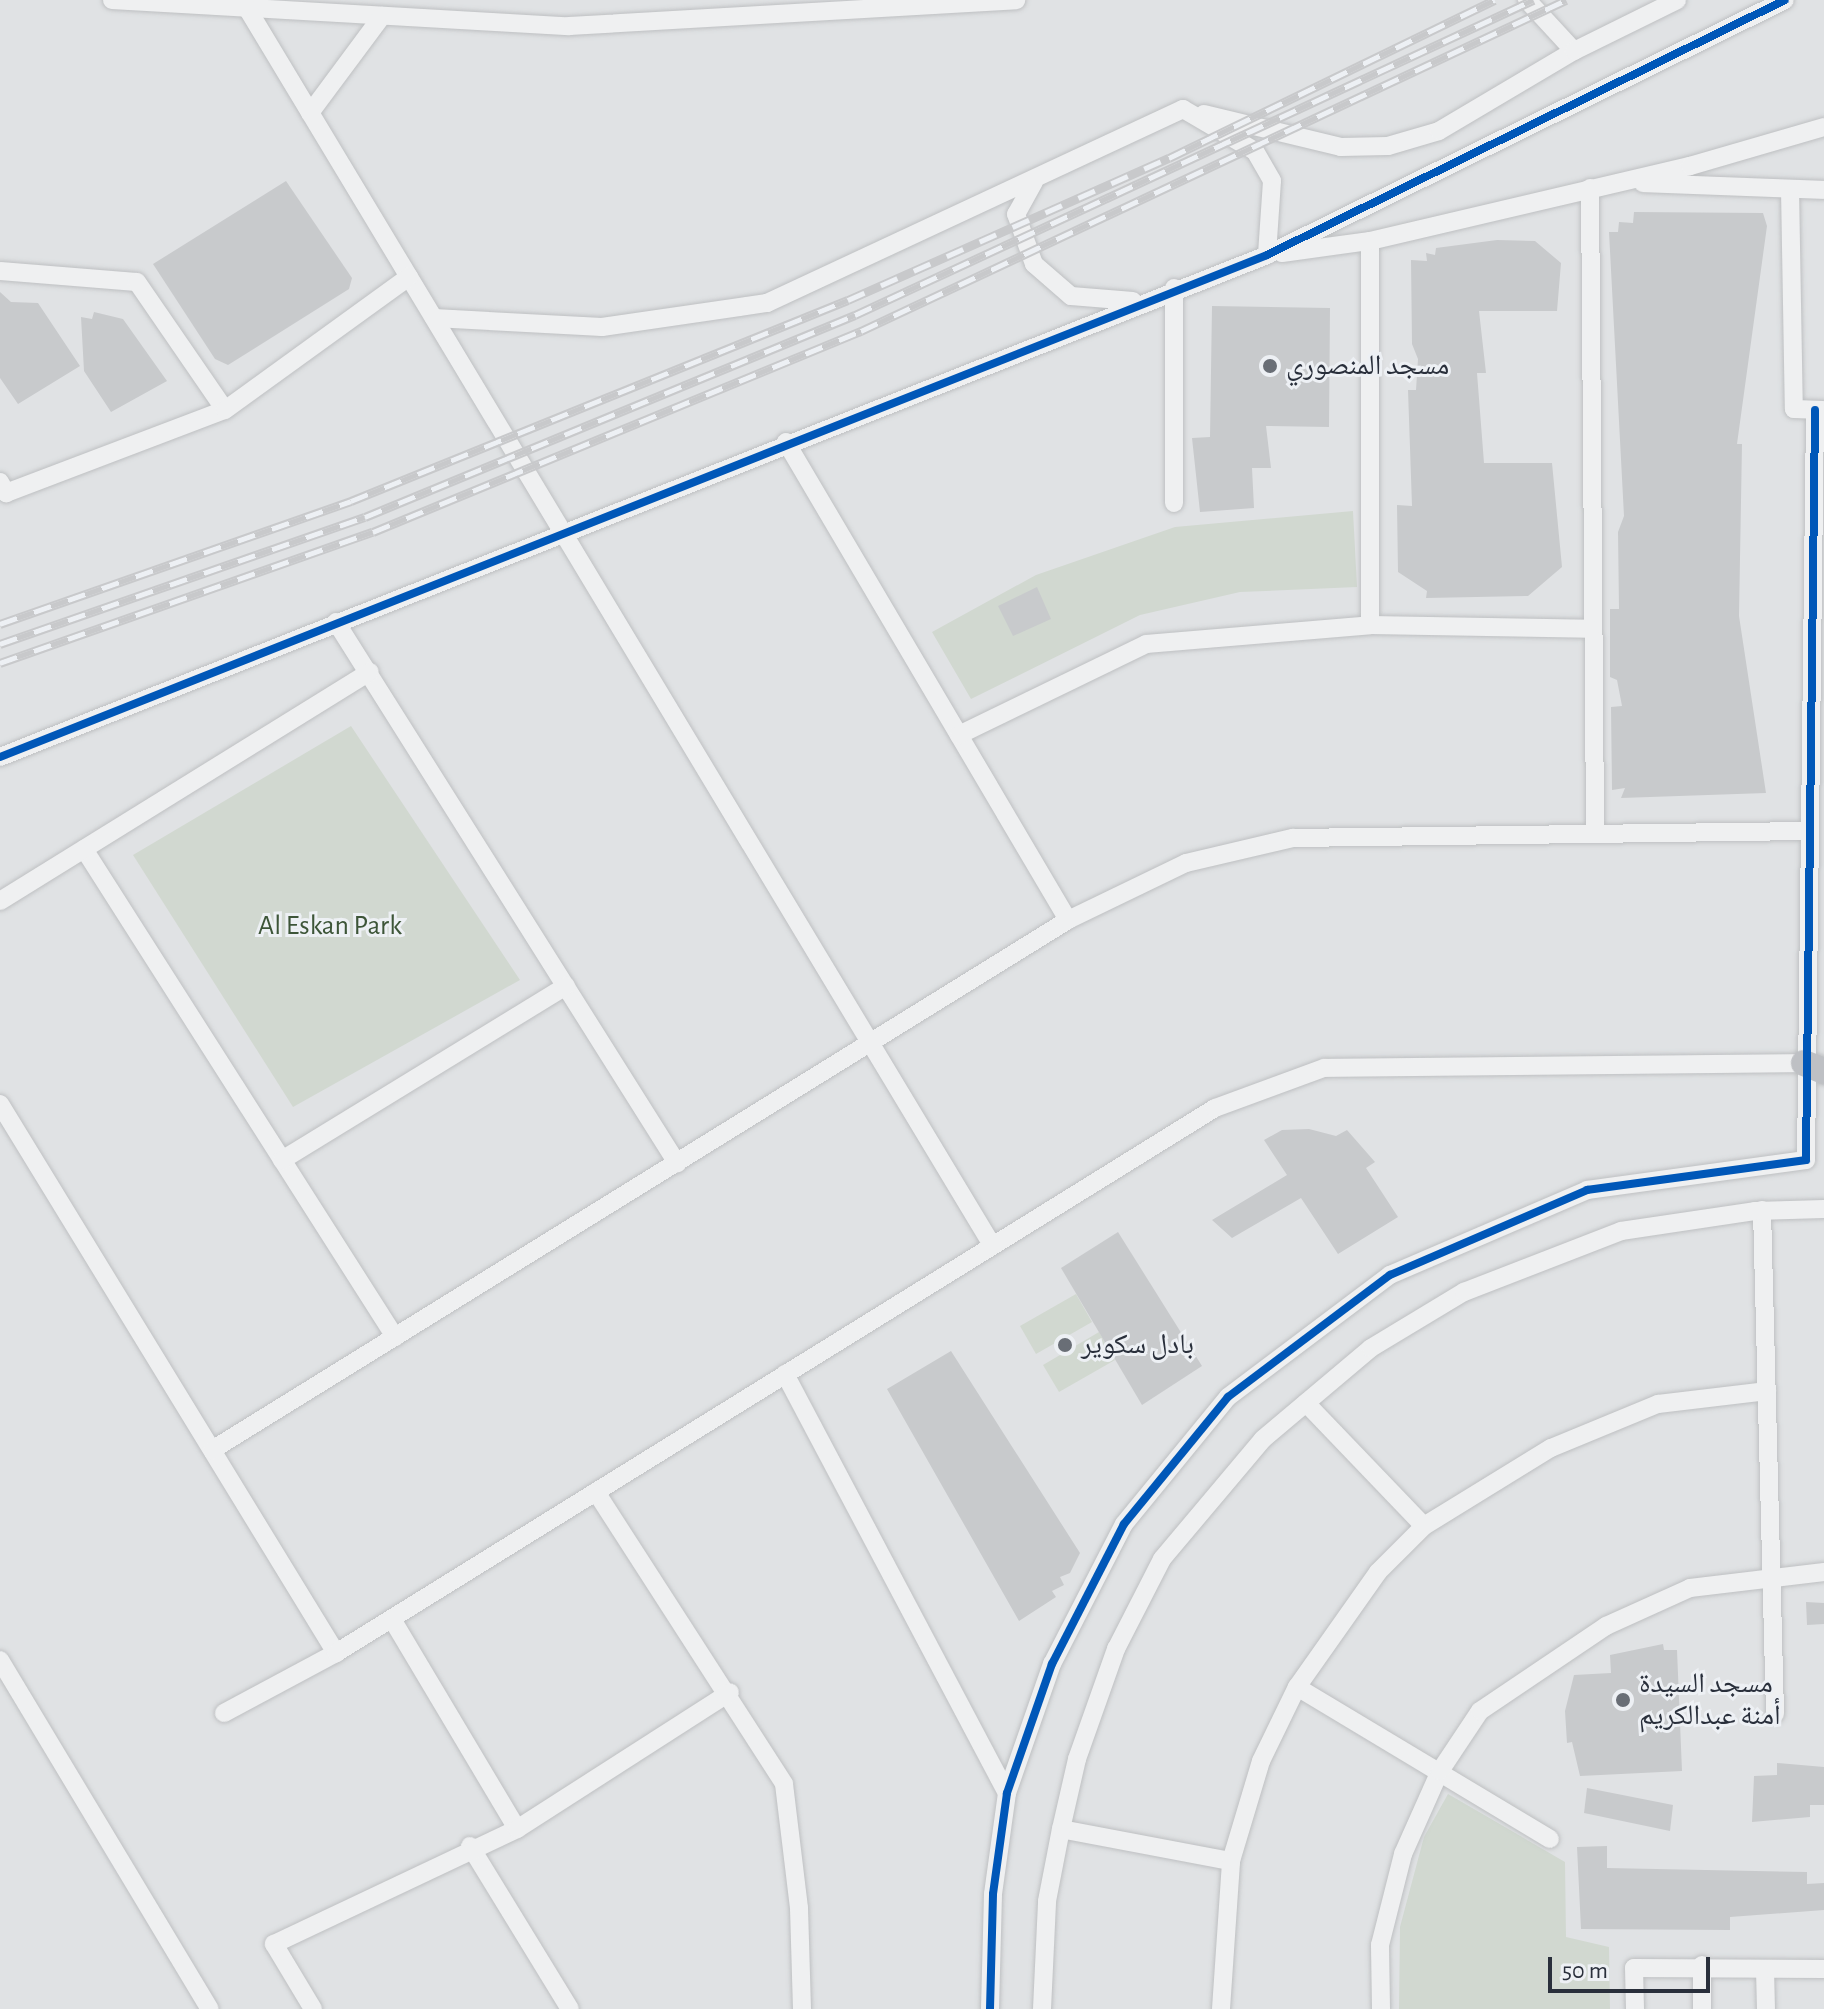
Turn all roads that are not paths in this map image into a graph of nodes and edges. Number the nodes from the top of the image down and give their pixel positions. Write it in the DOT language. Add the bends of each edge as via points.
graph roads {
  1 [pos="112,0"];
  2 [pos="1016,0"];
  3 [pos="1527,0"];
  4 [pos="1677,0"];
  5 [pos="1785,0"];
  6 [pos="247,8"];
  7 [pos="382,16"];
  8 [pos="1574,51"];
  9 [pos="1183,109"];
  10 [pos="310,113"];
  11 [pos="1824,127"];
  12 [pos="1034,182"];
  13 [pos="1619,182"];
  14 [pos="1590,188"];
  15 [pos="1790,189"];
  16 [pos="1824,190"];
  17 [pos="1370,241"];
  18 [pos="1267,255"];
  19 [pos="0,271"];
  20 [pos="409,277"];
  21 [pos="1174,288"];
  22 [pos="1138,301"];
  23 [pos="434,318"];
  24 [pos="225,410"];
  25 [pos="1819,410"];
  26 [pos="786,442"];
  27 [pos="0,482"];
  28 [pos="1174,503"];
  29 [pos="559,533"];
  30 [pos="336,622"];
  31 [pos="1370,625"];
  32 [pos="1590,629"];
  33 [pos="370,672"];
  34 [pos="959,735"];
  35 [pos="0,757"];
  36 [pos="1595,829"];
  37 [pos="1810,831"];
  38 [pos="84,849"];
  39 [pos="0,901"];
  40 [pos="1068,920"];
  41 [pos="566,986"];
  42 [pos="869,1044"];
  43 [pos="1817,1064"];
  44 [pos="0,1104"];
  45 [pos="282,1160"];
  46 [pos="677,1163"];
  47 [pos="1824,1209"];
  48 [pos="1762,1210"];
  49 [pos="992,1245"];
  50 [pos="395,1337"];
  51 [pos="785,1374"];
  52 [pos="1767,1391"];
  53 [pos="1306,1403"];
  54 [pos="212,1450"];
  55 [pos="596,1492"];
  56 [pos="1424,1526"];
  57 [pos="1824,1572"];
  58 [pos="1770,1574"];
  59 [pos="392,1619"];
  60 [pos="336,1653"];
  61 [pos="0,1660"];
  62 [pos="1297,1687"];
  63 [pos="730,1692"];
  64 [pos="224,1713"];
  65 [pos="1775,1714"];
  66 [pos="1440,1771"];
  67 [pos="1007,1793"];
  68 [pos="517,1829"];
  69 [pos="1061,1829"];
  70 [pos="1550,1839"];
  71 [pos="470,1846"];
  72 [pos="1231,1861"];
  73 [pos="1702,1965"];
  74 [pos="1765,1969"];
  75 [pos="1824,1969"];
  76 [pos="210,2009"];
  77 [pos="313,2009"];
  78 [pos="570,2009"];
  79 [pos="802,2009"];
  80 [pos="990,2009"];
  81 [pos="1042,2009"];
  82 [pos="1221,2009"];
  83 [pos="1381,2009"];
  84 [pos="1635,2009"];
  85 [pos="1702,2009"];
  86 [pos="1766,2009"];
  1 -- 6 [label="street"];
  2 -- 7 [label="street" via="569,26"];
  3 -- 8 [label="street"];
  4 -- 8 [label="street"];
  5 -- 18 [label="street"];
  6 -- 7 [label="street"];
  6 -- 10 [label="street"];
  7 -- 10 [label="street"];
  8 -- 9 [label="street" via="1439,131 1388,146 1341,147"];
  9 -- 12 [label="street"];
  9 -- 18 [label="street" via="1255,151 1272,181"];
  10 -- 20 [label="street"];
  11 -- 13 [label="street"];
  12 -- 22 [label="street" via="1016,214 1034,264 1071,296"];
  12 -- 23 [label="street" via="767,303 602,327"];
  13 -- 14 [label="street"];
  13 -- 15 [label="street"];
  14 -- 17 [label="street"];
  14 -- 32 [label="street"];
  15 -- 16 [label="street"];
  15 -- 25 [label="street" via="1794,409"];
  17 -- 18 [label="street"];
  17 -- 31 [label="street"];
  18 -- 21 [label="street"];
  19 -- 24 [label="street" via="137,282"];
  20 -- 23 [label="street"];
  20 -- 24 [label="street"];
  21 -- 22 [label="street"];
  21 -- 28 [label="street"];
  22 -- 26 [label="street"];
  23 -- 29 [label="street"];
  24 -- 27 [label="street" via="6,493"];
  25 -- 37 [label="street"];
  26 -- 29 [label="street"];
  26 -- 34 [label="street"];
  29 -- 30 [label="street"];
  29 -- 42 [label="street"];
  30 -- 33 [label="street"];
  30 -- 35 [label="street"];
  31 -- 32 [label="street"];
  31 -- 34 [label="street" via="1146,644"];
  32 -- 36 [label="street"];
  33 -- 38 [label="street"];
  33 -- 41 [label="street"];
  34 -- 40 [label="street"];
  36 -- 37 [label="street"];
  36 -- 40 [label="street" via="1293,838 1186,863"];
  37 -- 43 [label="street"];
  38 -- 39 [label="street"];
  38 -- 45 [label="street"];
  40 -- 42 [label="street"];
  41 -- 45 [label="street"];
  41 -- 46 [label="street"];
  42 -- 46 [label="street"];
  42 -- 49 [label="street"];
  43 -- 49 [label="street" via="1324,1068 1215,1108"];
  43 -- 67 [label="street" via="1806,1160 1587,1190 1390,1275 1228,1397 1124,1524 1052,1664"];
  44 -- 54 [label="street"];
  45 -- 50 [label="street"];
  46 -- 50 [label="street"];
  47 -- 48 [label="street"];
  48 -- 52 [label="street"];
  48 -- 53 [label="street" via="1621,1231 1464,1292 1371,1348"];
  49 -- 51 [label="street"];
  50 -- 54 [label="street"];
  51 -- 55 [label="street"];
  51 -- 67 [label="street"];
  52 -- 56 [label="street" via="1658,1404 1551,1448"];
  52 -- 58 [label="street"];
  53 -- 56 [label="street"];
  53 -- 69 [label="street" via="1263,1439 1162,1559 1116,1649 1077,1759"];
  54 -- 60 [label="street"];
  55 -- 59 [label="street"];
  55 -- 63 [label="street"];
  56 -- 62 [label="street" via="1378,1572"];
  57 -- 58 [label="street"];
  58 -- 65 [label="street"];
  58 -- 66 [label="street" via="1690,1588 1606,1626 1480,1711"];
  59 -- 60 [label="street"];
  59 -- 68 [label="street"];
  60 -- 64 [label="street"];
  61 -- 76 [label="street"];
  62 -- 66 [label="street"];
  62 -- 72 [label="street" via="1261,1761"];
  63 -- 68 [label="street"];
  63 -- 79 [label="street" via="784,1784 799,1908"];
  66 -- 70 [label="street"];
  66 -- 83 [label="street" via="1403,1854 1380,1945"];
  67 -- 80 [label="street" via="993,1894"];
  68 -- 71 [label="street"];
  69 -- 72 [label="street"];
  69 -- 81 [label="street" via="1047,1901"];
  71 -- 77 [label="street" via="274,1944"];
  71 -- 78 [label="street"];
  72 -- 82 [label="street"];
  73 -- 74 [label="street"];
  73 -- 84 [label="street" via="1634,1968"];
  73 -- 85 [label="street"];
  74 -- 75 [label="street"];
  74 -- 86 [label="street"];
}
